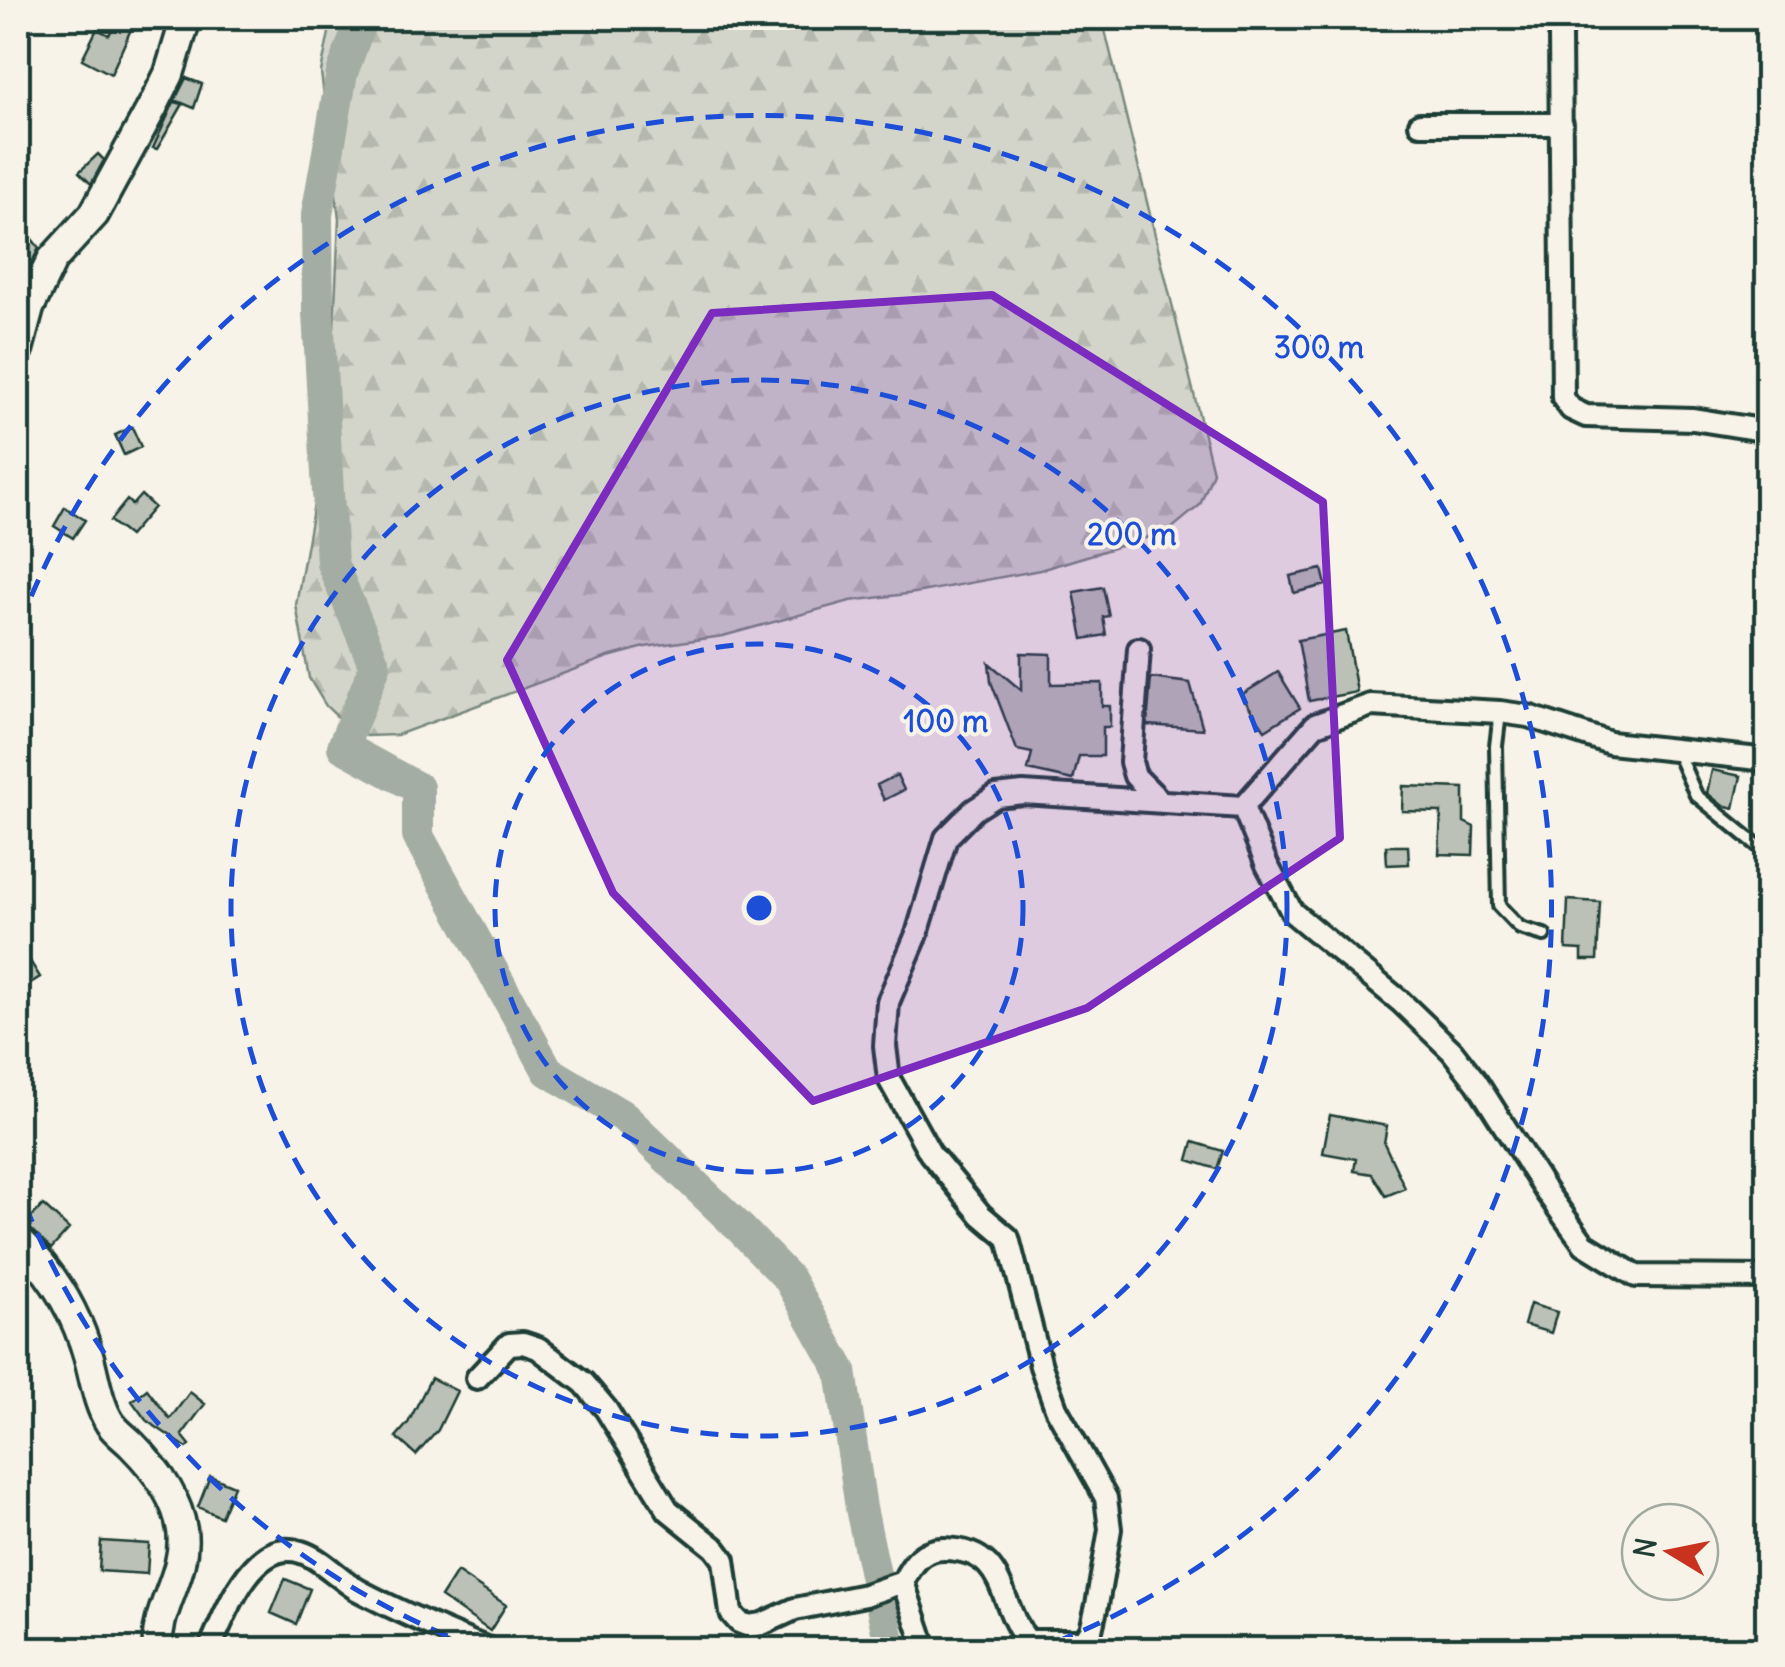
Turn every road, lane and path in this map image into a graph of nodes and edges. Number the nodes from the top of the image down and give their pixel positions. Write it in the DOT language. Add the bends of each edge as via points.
graph roads {
  1 [pos="186,18"];
  2 [pos="1565,18"];
  3 [pos="1420,124"];
  4 [pos="1562,124"];
  5 [pos="18,349"];
  6 [pos="1768,430"];
  7 [pos="1139,649"];
  8 [pos="1500,712"];
  9 [pos="1676,751"];
  10 [pos="1768,760"];
  11 [pos="1159,800"];
  12 [pos="1243,808"];
  13 [pos="1768,854"];
  14 [pos="1544,936"];
  15 [pos="18,1240"];
  16 [pos="1768,1277"];
  17 [pos="477,1378"];
  18 [pos="904,1582"];
  19 [pos="158,1650"];
  20 [pos="210,1650"];
  21 [pos="491,1650"];
  22 [pos="926,1650"];
  1 -- 5 [label="street" via="170,74 112,186 48,267"];
  2 -- 4 [label="street"];
  3 -- 4 [label="street"];
  4 -- 6 [label="street" via="1563,398 1570,409 1586,416 1693,419"];
  7 -- 11 [label="street" via="1130,762"];
  8 -- 9 [label="street" via="1610,742"];
  8 -- 12 [label="street" via="1371,705 1315,725"];
  8 -- 14 [label="lane" via="1499,906 1520,928"];
  9 -- 10 [label="street"];
  9 -- 13 [label="lane" via="1696,795"];
  11 -- 12 [label="street"];
  11 -- 18 [label="street" via="1023,793 996,796 974,810 946,838 888,1002 889,1079 930,1152 1008,1238 1041,1366 1056,1408 1106,1498 1110,1530 1084,1642 1028,1641 990,1565 974,1554 935,1549 911,1564"];
  12 -- 16 [label="street" via="1292,912 1452,1050 1584,1244 1636,1276"];
  15 -- 19 [label="street" via="54,1280 82,1332 102,1410 175,1501 182,1560 156,1632"];
  17 -- 18 [label="street" via="509,1344 523,1343 584,1382 619,1426 668,1510 724,1560 730,1613 738,1622 762,1624 795,1609"];
  18 -- 22 [label="street"];
  20 -- 21 [label="street" via="252,1567 284,1551 300,1552 390,1606"];
}
